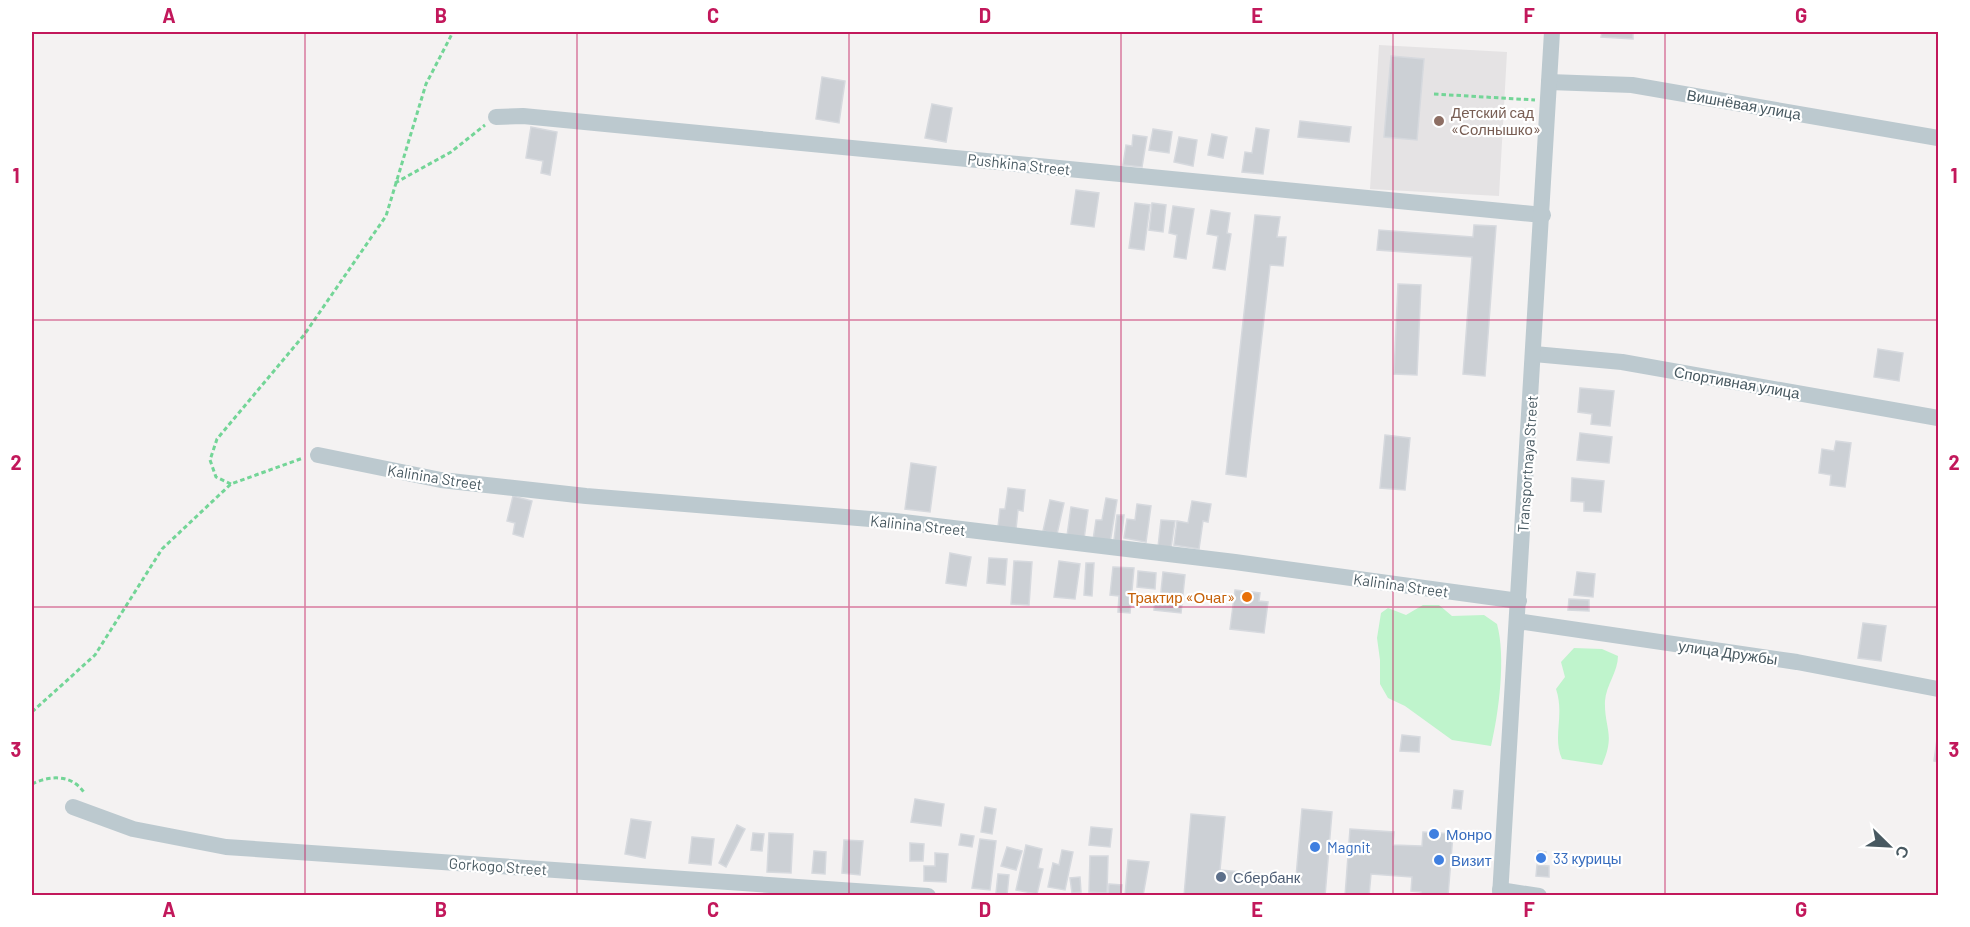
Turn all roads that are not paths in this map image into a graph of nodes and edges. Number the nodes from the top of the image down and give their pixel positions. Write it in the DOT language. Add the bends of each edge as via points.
graph roads {
  1 [pos="1552,32"];
  2 [pos="1549,82"];
  3 [pos="495,117"];
  4 [pos="1938,138"];
  5 [pos="1543,215"];
  6 [pos="1534,354"];
  7 [pos="1938,418"];
  8 [pos="318,455"];
  9 [pos="1518,601"];
  10 [pos="1517,621"];
  11 [pos="1938,689"];
  12 [pos="73,807"];
  13 [pos="1500,893"];
  14 [pos="928,896"];
  15 [pos="1539,896"];
  1 -- 2 [label="street, Transportnaya Street"];
  2 -- 4 [label="street, Вишнёвая улица" via="1632,85"];
  2 -- 5 [label="street, Transportnaya Street"];
  3 -- 5 [label="street, Pushkina Street" via="535,117"];
  5 -- 6 [label="street, Transportnaya Street"];
  6 -- 7 [label="street, Спортивная улица" via="1622,362"];
  6 -- 9 [label="street, Transportnaya Street"];
  8 -- 9 [label="street, Kalinina Street" via="441,480 895,522"];
  9 -- 10 [label="street, Transportnaya Street"];
  10 -- 11 [label="street, улица Дружбы" via="1797,662"];
  10 -- 13 [label="street, Transportnaya Street"];
  12 -- 14 [label="street, Gorkogo Street" via="133,830 225,847"];
  13 -- 15 [label="street"];
}
